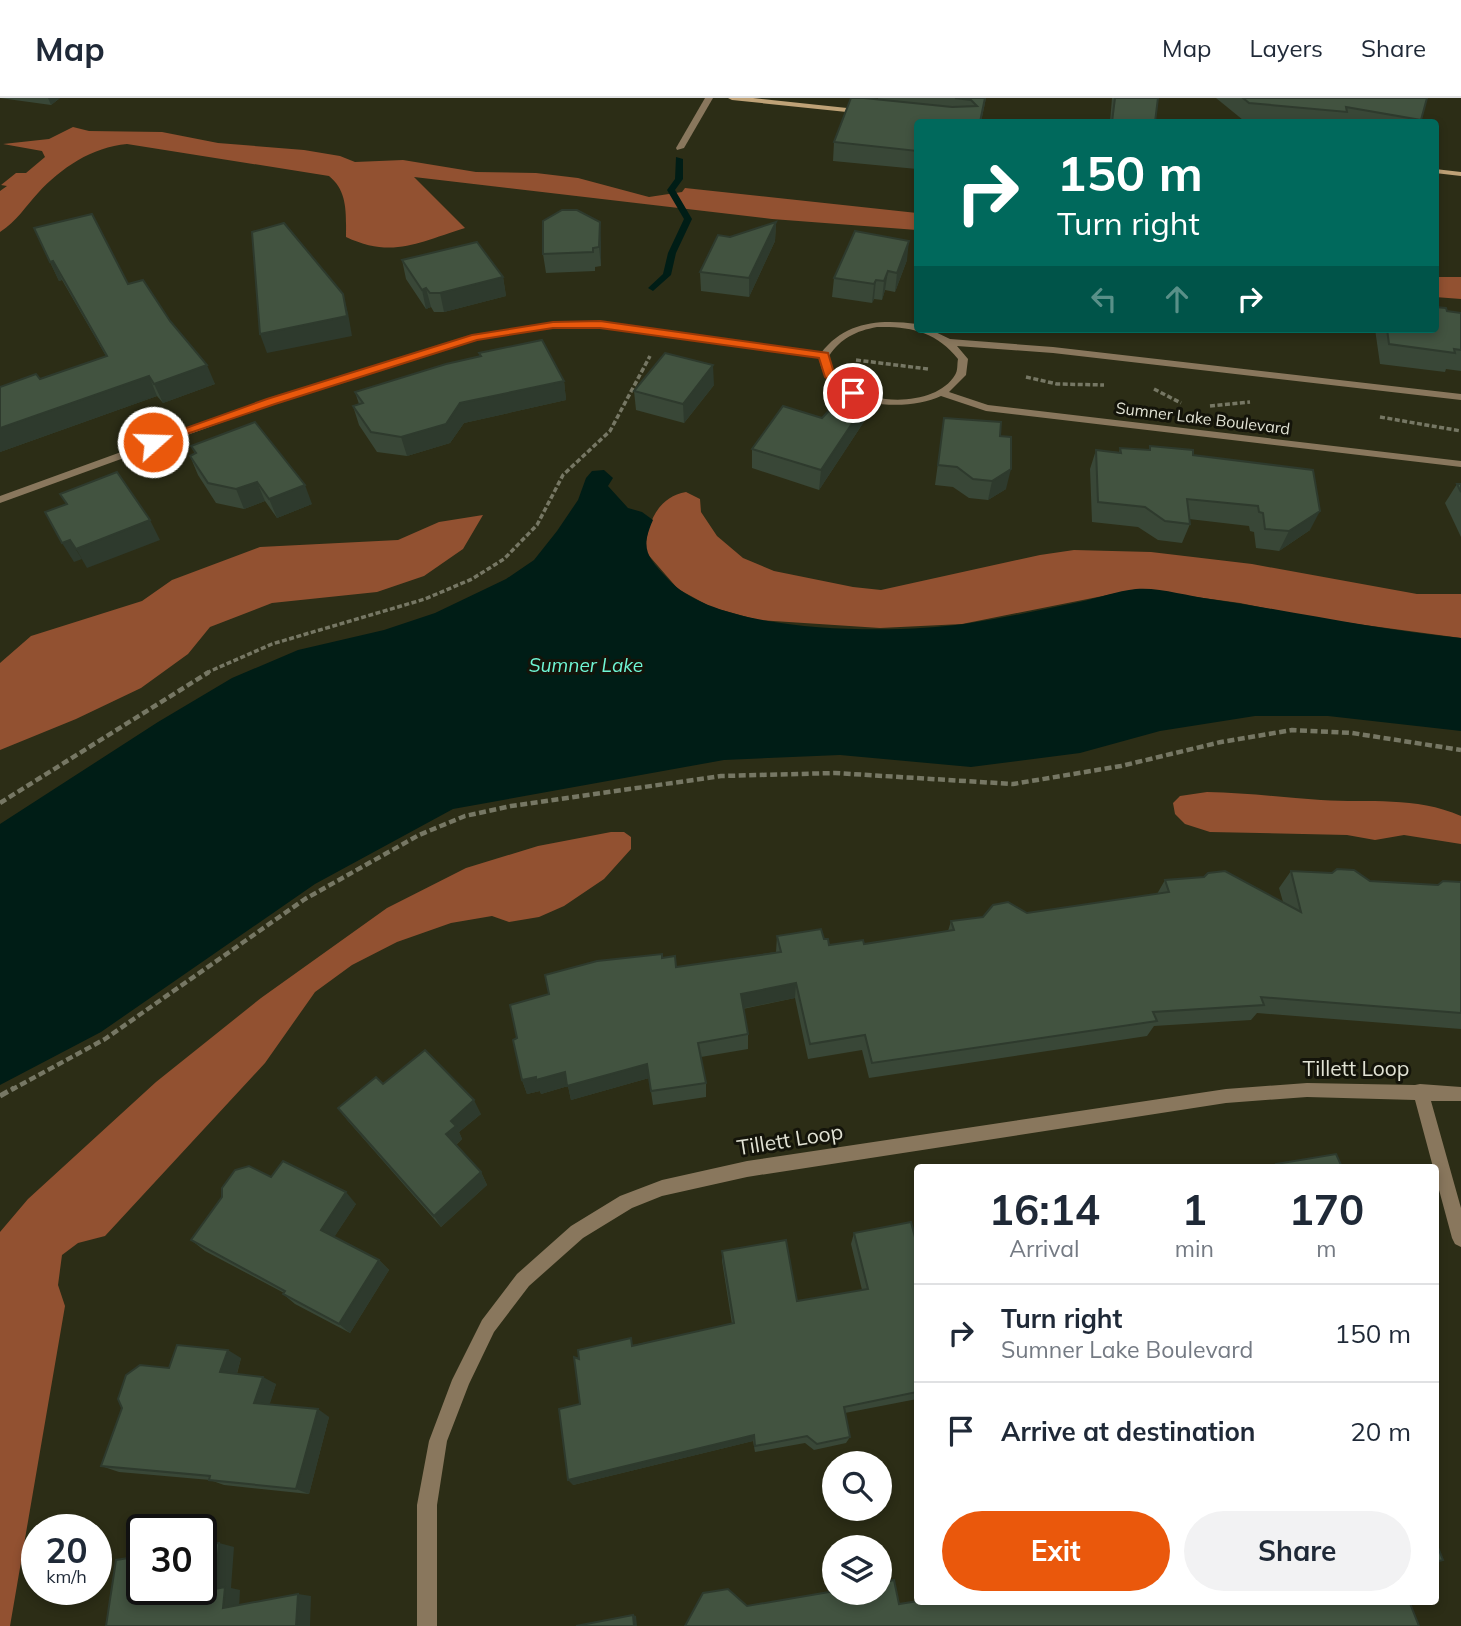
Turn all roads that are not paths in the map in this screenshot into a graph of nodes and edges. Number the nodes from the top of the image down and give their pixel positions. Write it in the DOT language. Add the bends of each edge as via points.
graph roads {
  1 [pos="709,98"];
  2 [pos="732,98"];
  3 [pos="870,112"];
  4 [pos="680,148"];
  5 [pos="1439,171"];
  6 [pos="1461,174"];
  7 [pos="914,327"];
  8 [pos="930,333"];
  9 [pos="949,342"];
  10 [pos="824,356"];
  11 [pos="943,393"];
  12 [pos="1461,397"];
  13 [pos="1461,464"];
  14 [pos="0,500"];
  15 [pos="1420,1091"];
  16 [pos="1461,1094"];
  17 [pos="1461,1238"];
  18 [pos="427,1626"];
  1 -- 4 [label="street"];
  2 -- 3 [label="street"];
  5 -- 6 [label="street"];
  7 -- 10 [label="street" via="859,327 832,342"];
  8 -- 9 [label="street"];
  9 -- 11 [label="street" via="959,353 963,373"];
  9 -- 12 [label="street"];
  10 -- 11 [label="street" via="829,374 839,385 870,399 909,402"];
  10 -- 14 [label="street" via="579,324 517,329 476,337 199,425"];
  11 -- 13 [label="street, Sumner Lake Boulevard" via="986,408"];
  15 -- 16 [label="street, Tillett Loop"];
  15 -- 17 [label="street"];
  15 -- 18 [label="street, Tillett Loop" via="1307,1090 1226,1096 747,1169 663,1188 626,1202 577,1232 523,1280 488,1326 461,1380 438,1441 428,1505"];
}
